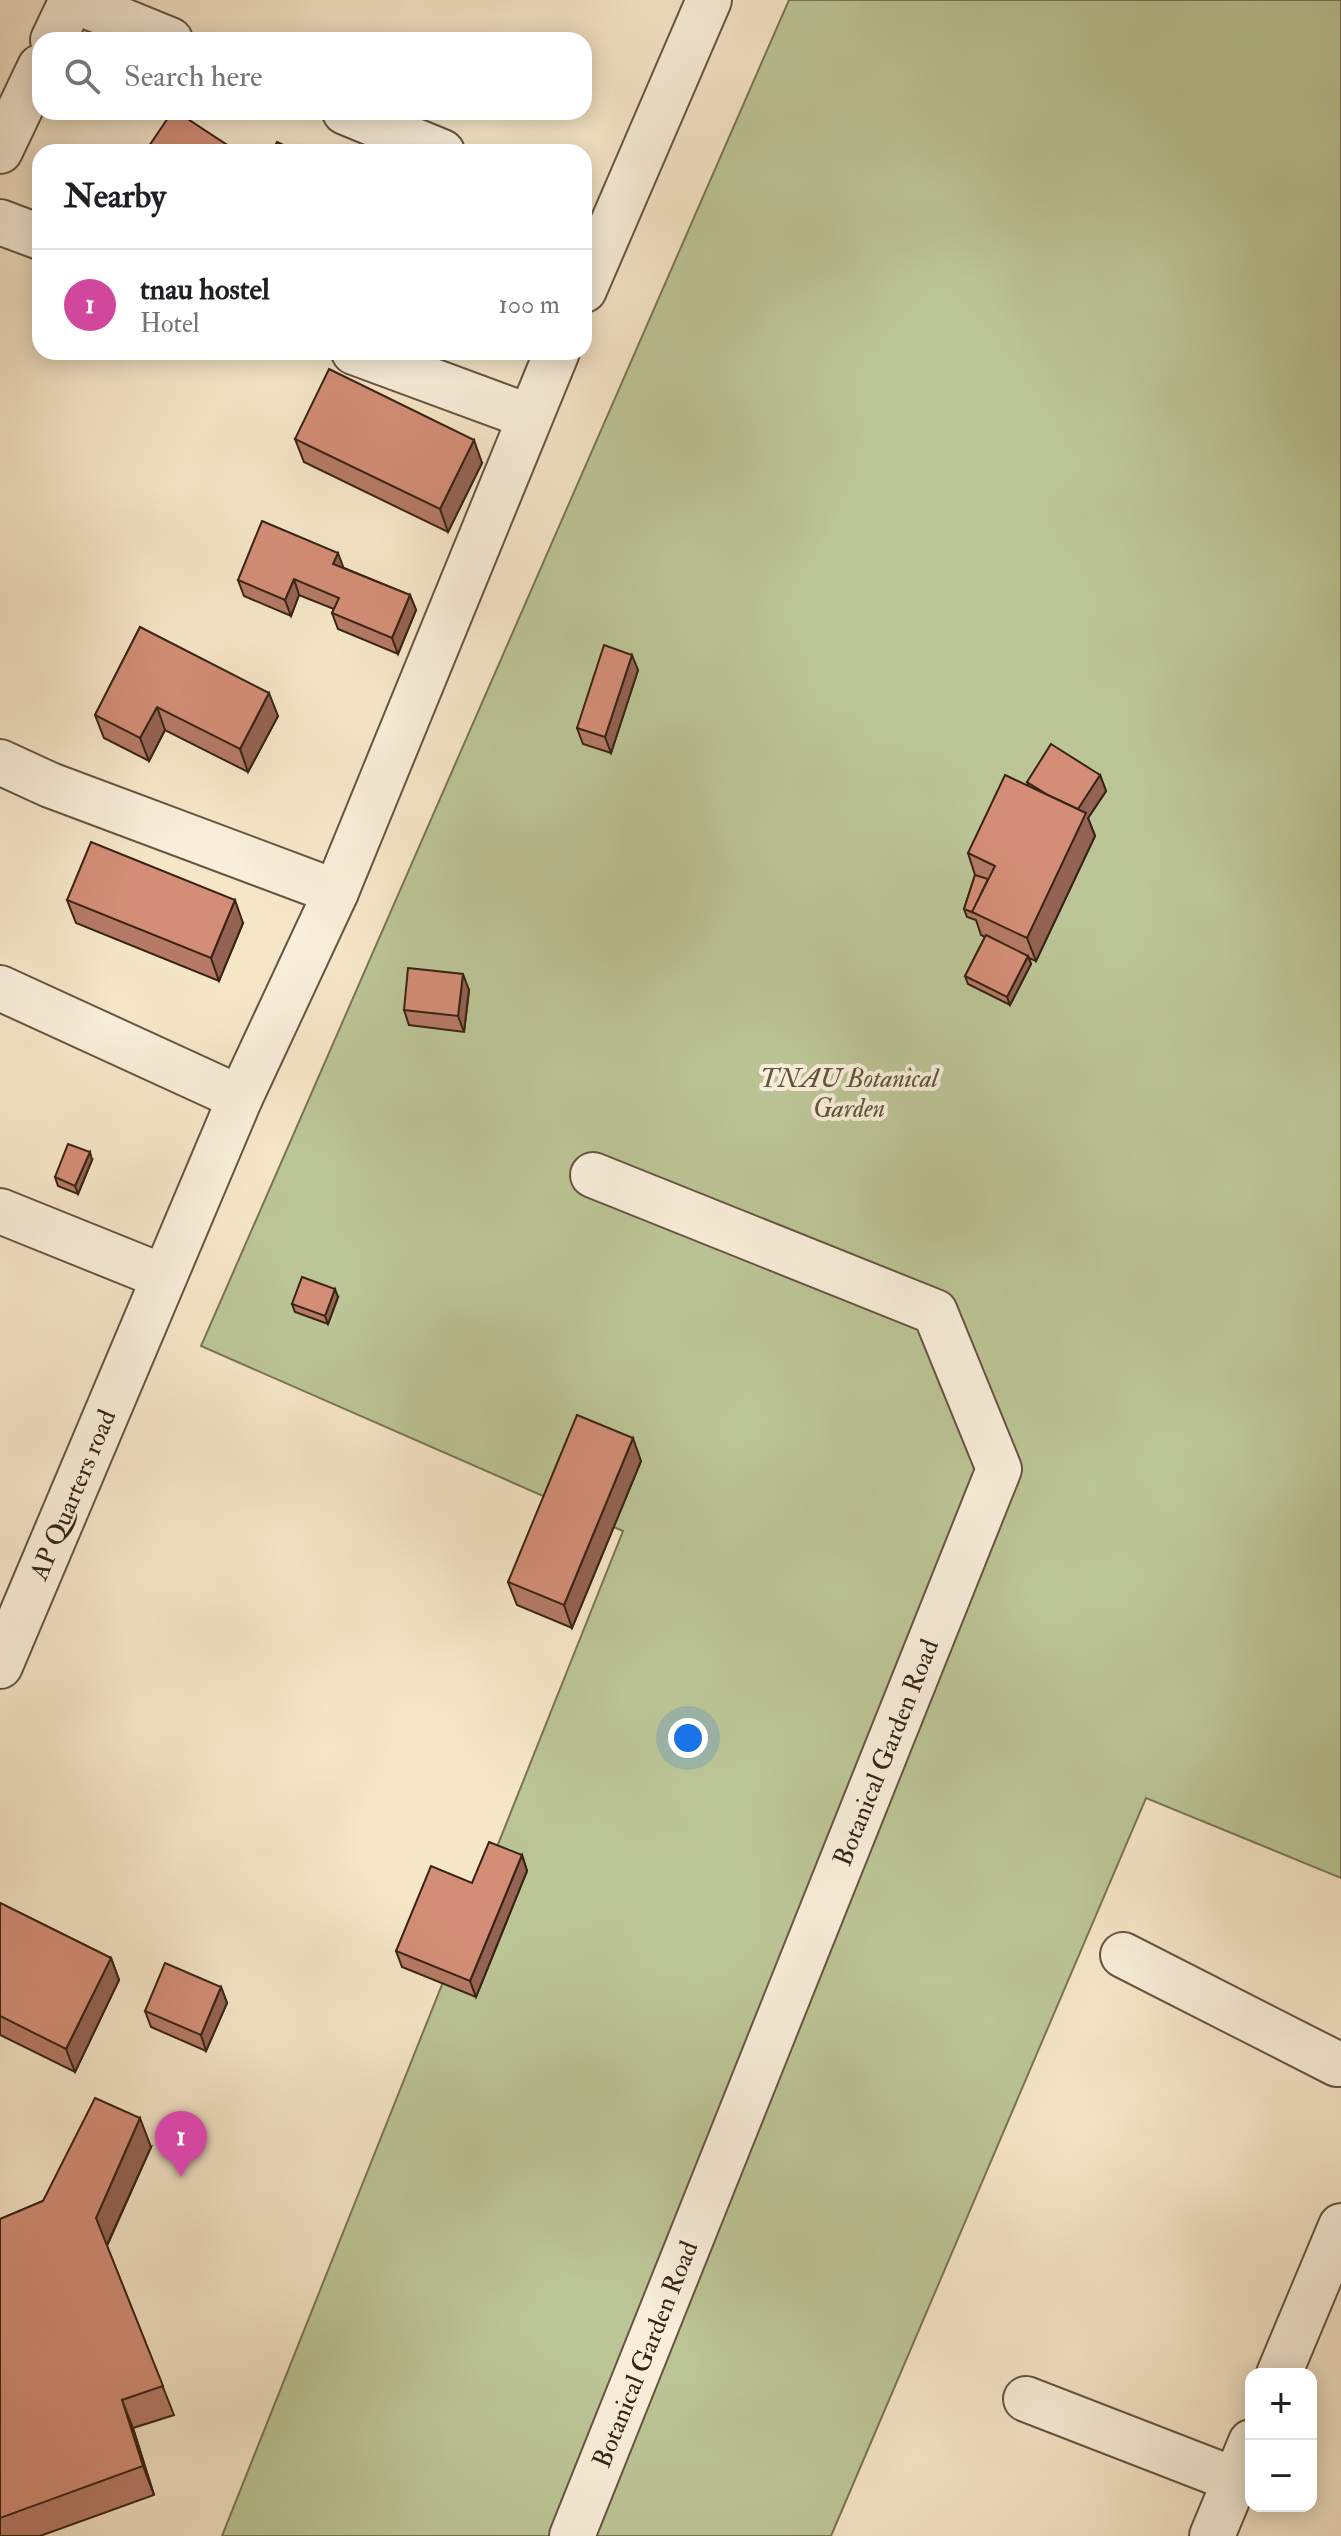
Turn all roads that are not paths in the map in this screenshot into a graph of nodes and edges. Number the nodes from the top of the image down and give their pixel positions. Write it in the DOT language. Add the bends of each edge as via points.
graph roads {
  1 [pos="72,0"];
  2 [pos="709,0"];
  3 [pos="57,32"];
  4 [pos="150,32"];
  5 [pos="32,84"];
  6 [pos="364,120"];
  7 [pos="423,144"];
  8 [pos="0,151"];
  9 [pos="598,216"];
  10 [pos="0,222"];
  11 [pos="32,234"];
  12 [pos="592,248"];
  13 [pos="376,360"];
  14 [pos="554,360"];
  15 [pos="530,417"];
  16 [pos="0,762"];
  17 [pos="336,892"];
  18 [pos="0,988"];
  19 [pos="240,1098"];
  20 [pos="593,1175"];
  21 [pos="0,1211"];
  22 [pos="164,1277"];
  23 [pos="0,1666"];
  24 [pos="1123,1955"];
  25 [pos="1340,2069"];
  26 [pos="1341,2226"];
  27 [pos="1282,2368"];
  28 [pos="1026,2399"];
  29 [pos="1243,2461"];
  30 [pos="572,2536"];
  31 [pos="1212,2536"];
  1 -- 3 [label="street"];
  1 -- 4 [label="street"];
  2 -- 9 [label="street"];
  5 -- 8 [label="street"];
  6 -- 7 [label="street"];
  9 -- 12 [label="street"];
  10 -- 11 [label="street"];
  13 -- 15 [label="street"];
  14 -- 15 [label="street, AP Quarters road"];
  15 -- 17 [label="street, AP Quarters road"];
  16 -- 17 [label="street"];
  17 -- 19 [label="street, AP Quarters road"];
  18 -- 19 [label="street"];
  19 -- 22 [label="street, AP Quarters road"];
  20 -- 30 [label="street, Botanical Garden Road" via="935,1312 999,1469"];
  21 -- 22 [label="street"];
  22 -- 23 [label="street, AP Quarters road"];
  24 -- 25 [label="street"];
  26 -- 27 [label="street"];
  28 -- 29 [label="street"];
  29 -- 31 [label="street"];
}
